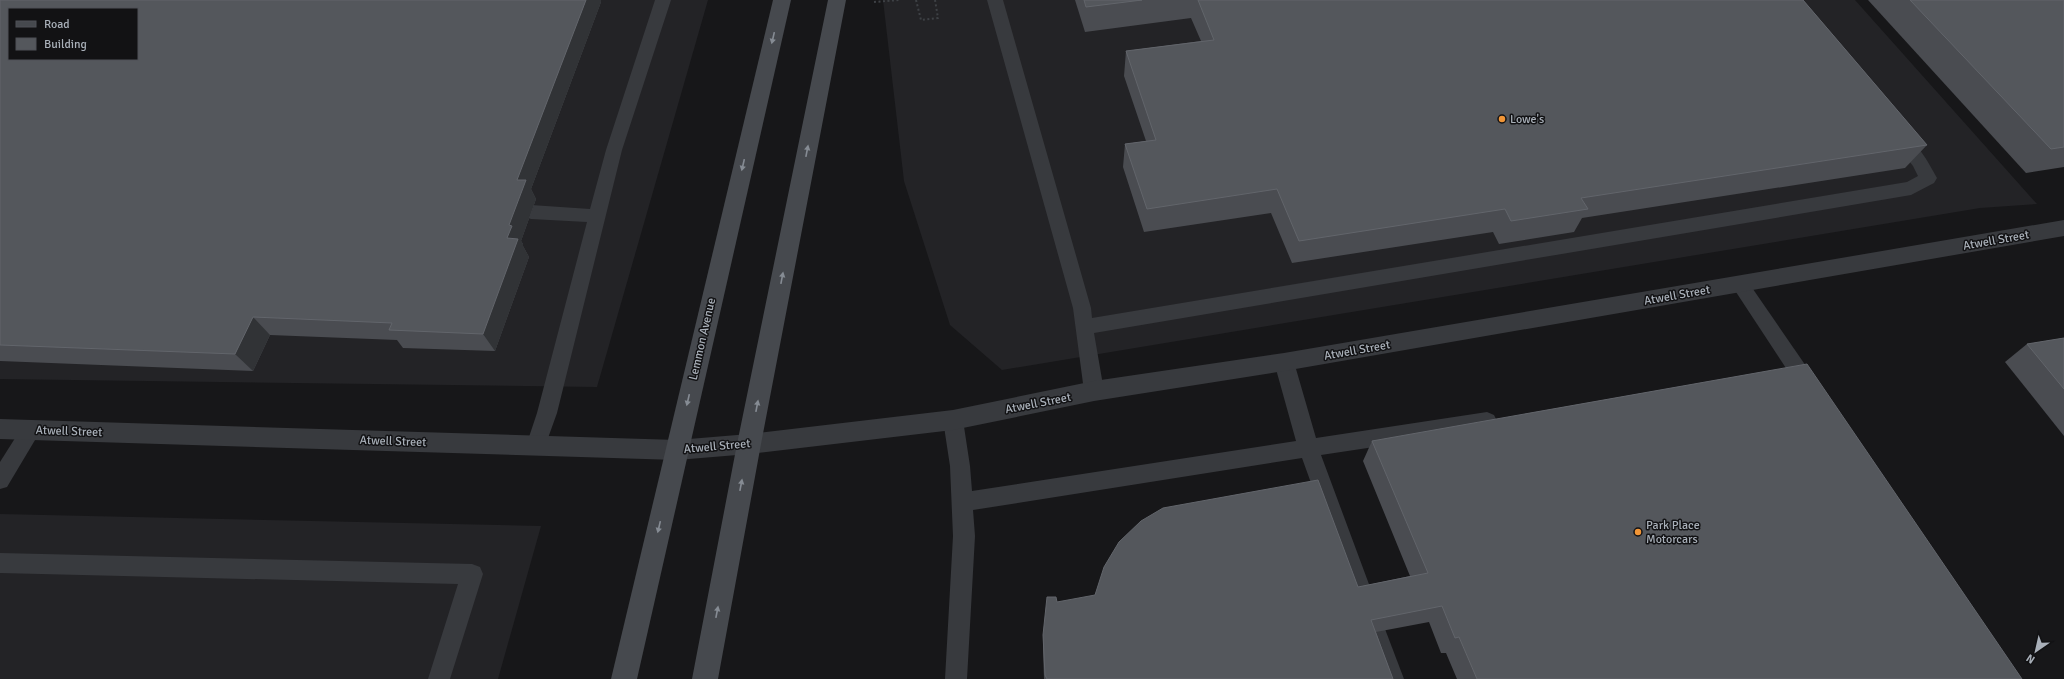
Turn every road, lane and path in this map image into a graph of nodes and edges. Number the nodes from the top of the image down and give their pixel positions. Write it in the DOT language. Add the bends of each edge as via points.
graph roads {
  1 [pos="663,0"];
  2 [pos="782,0"];
  3 [pos="837,0"];
  4 [pos="899,0"];
  5 [pos="916,0"];
  6 [pos="935,0"];
  7 [pos="995,0"];
  8 [pos="874,2"];
  9 [pos="1889,126"];
  10 [pos="532,212"];
  11 [pos="597,216"];
  12 [pos="2064,228"];
  13 [pos="1740,284"];
  14 [pos="1084,327"];
  15 [pos="1284,362"];
  16 [pos="1799,372"];
  17 [pos="1775,375"];
  18 [pos="1094,391"];
  19 [pos="1821,404"];
  20 [pos="1506,418"];
  21 [pos="953,420"];
  22 [pos="0,429"];
  23 [pos="31,430"];
  24 [pos="749,444"];
  25 [pos="536,446"];
  26 [pos="677,450"];
  27 [pos="1309,450"];
  28 [pos="0,480"];
  29 [pos="961,502"];
  30 [pos="0,563"];
  31 [pos="1362,595"];
  32 [pos="1377,637"];
  33 [pos="439,679"];
  34 [pos="624,679"];
  35 [pos="705,679"];
  36 [pos="956,679"];
  37 [pos="1393,679"];
  1 -- 11 [label="lane" via="614,150"];
  2 -- 26 [label="main road, Lemmon Avenue, one-way"];
  24 -- 3 [label="main road, one-way"];
  4 -- 8 [label="path"];
  5 -- 6 [label="path" via="921,20 938,18"];
  7 -- 14 [label="lane" via="1082,308"];
  9 -- 14 [label="lane" via="1920,162 1928,178 1911,188"];
  10 -- 11 [label="lane"];
  11 -- 25 [label="lane" via="547,413"];
  12 -- 13 [label="street, Atwell Street"];
  13 -- 15 [label="street, Atwell Street"];
  13 -- 16 [label="lane"];
  14 -- 18 [label="lane"];
  15 -- 18 [label="street, Atwell Street"];
  15 -- 27 [label="lane"];
  16 -- 17 [label="lane"];
  16 -- 19 [label="lane"];
  18 -- 21 [label="street, Atwell Street"];
  20 -- 27 [label="lane"];
  21 -- 24 [label="street, Atwell Street"];
  21 -- 29 [label="lane" via="960,466"];
  22 -- 23 [label="street, Atwell Street"];
  23 -- 25 [label="street, Atwell Street"];
  23 -- 28 [label="lane"];
  24 -- 26 [label="street, Atwell Street"];
  35 -- 24 [label="main road, one-way"];
  25 -- 26 [label="street, Atwell Street"];
  26 -- 34 [label="main road, Lemmon Avenue, one-way"];
  27 -- 29 [label="lane"];
  27 -- 31 [label="lane"];
  29 -- 36 [label="lane" via="964,536"];
  30 -- 33 [label="lane" via="472,574"];
  32 -- 37 [label="lane"];
}
